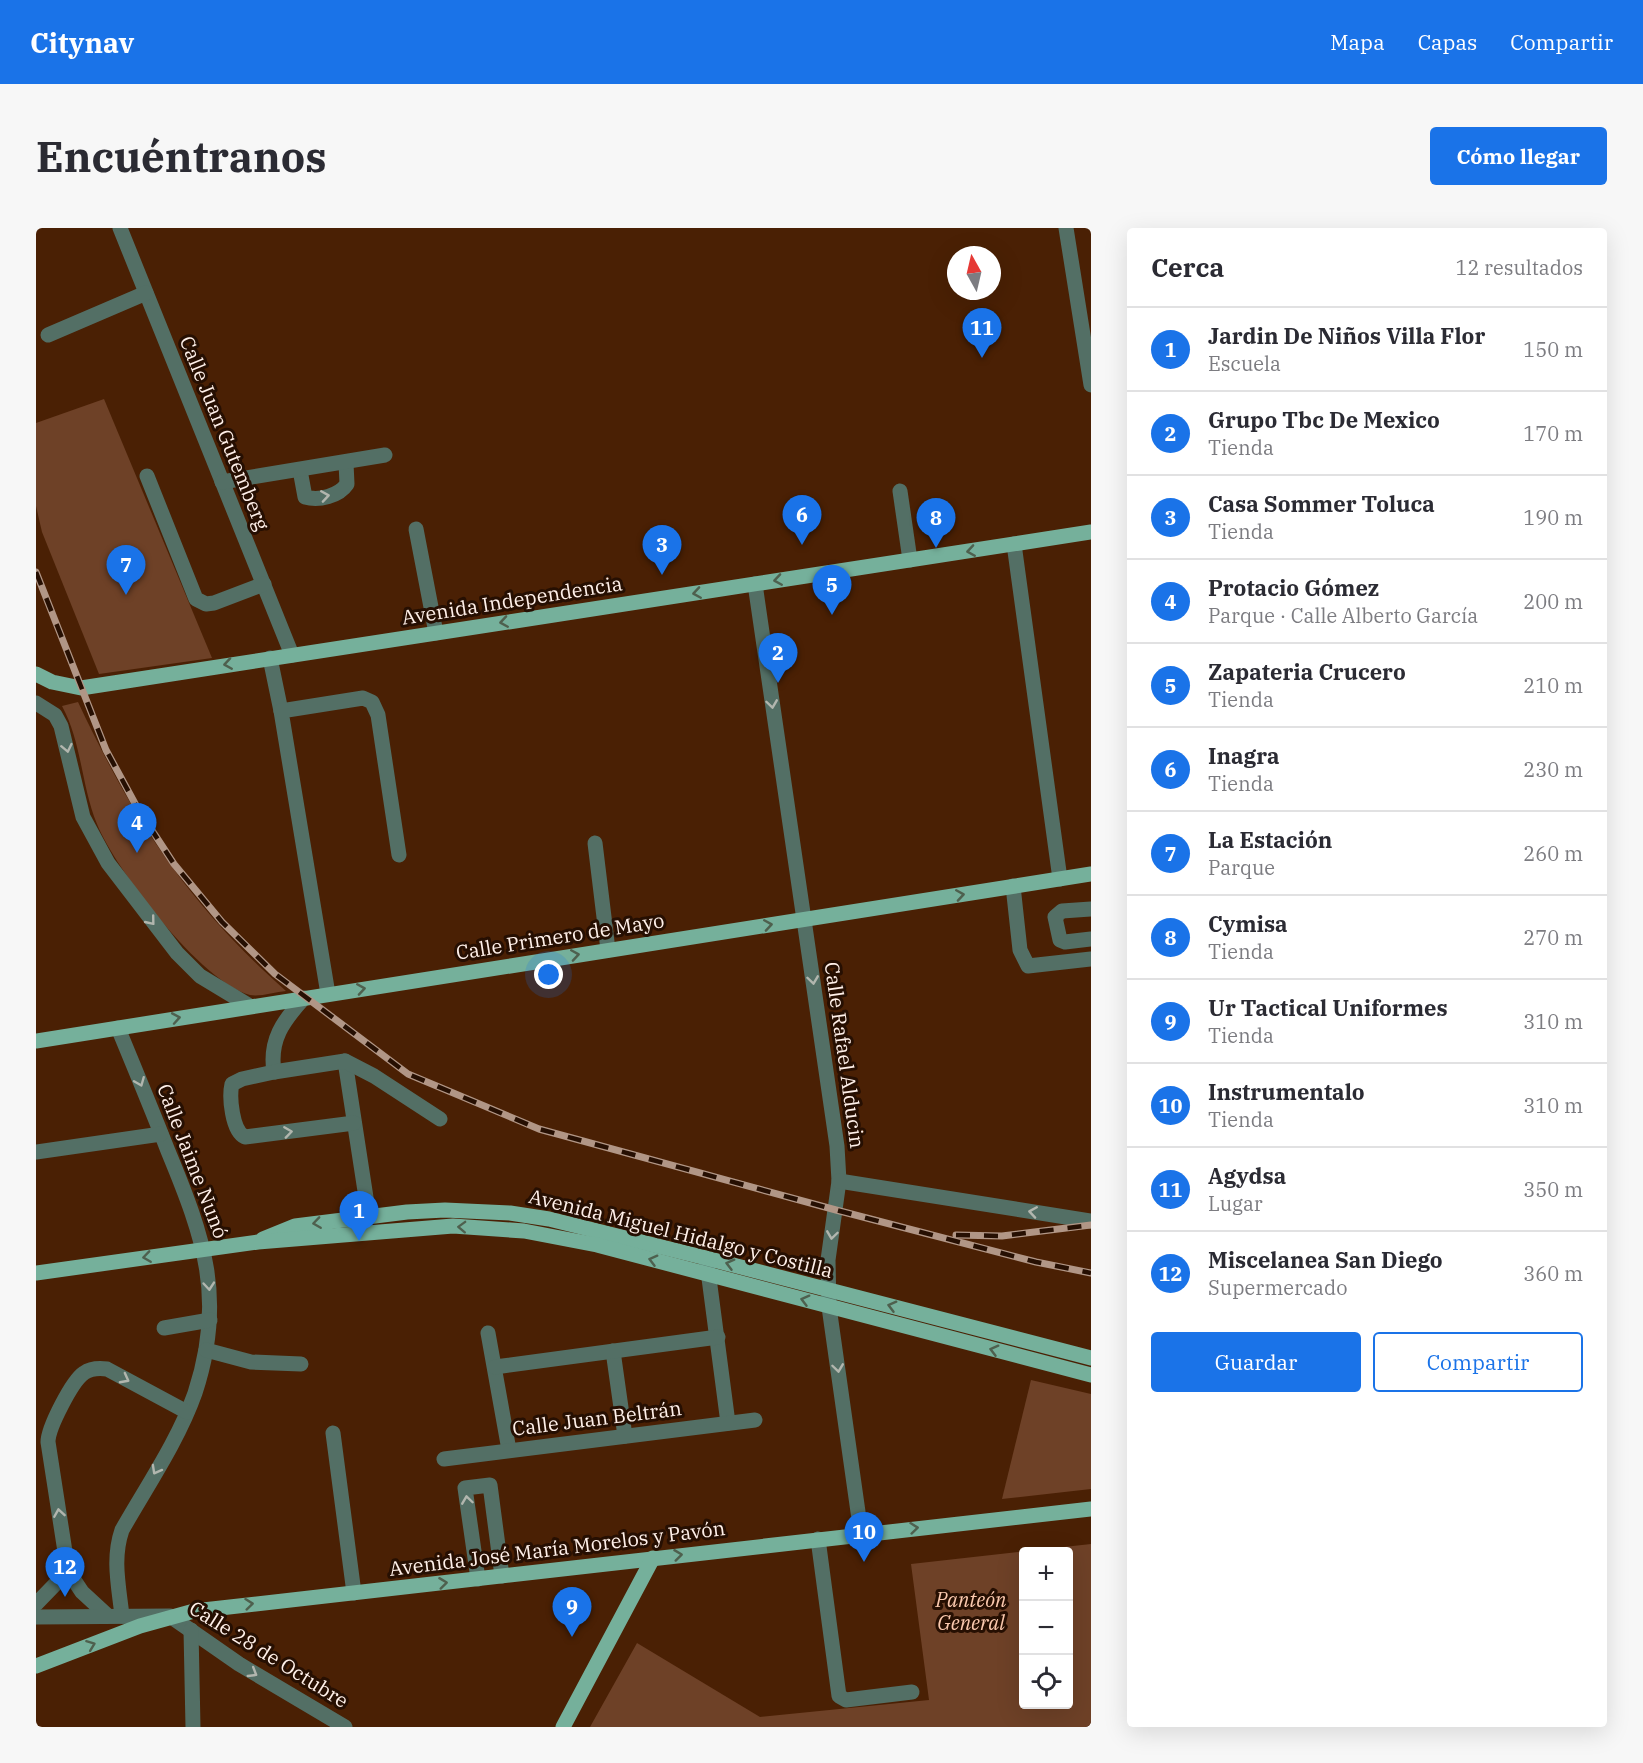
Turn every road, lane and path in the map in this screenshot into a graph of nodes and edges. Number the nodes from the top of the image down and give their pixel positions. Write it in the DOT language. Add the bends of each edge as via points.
graph roads {
  1 [pos="120,228"];
  2 [pos="1066,228"];
  3 [pos="146,293"];
  4 [pos="48,335"];
  5 [pos="1091,385"];
  6 [pos="385,455"];
  7 [pos="346,463"];
  8 [pos="300,470"];
  9 [pos="147,476"];
  10 [pos="222,482"];
  11 [pos="900,491"];
  12 [pos="416,529"];
  13 [pos="1091,532"];
  14 [pos="1014,544"];
  15 [pos="910,560"];
  16 [pos="755,584"];
  17 [pos="264,585"];
  18 [pos="436,633"];
  19 [pos="292,655"];
  20 [pos="270,658"];
  21 [pos="36,674"];
  22 [pos="36,703"];
  23 [pos="281,711"];
  24 [pos="595,843"];
  25 [pos="399,855"];
  26 [pos="1091,874"];
  27 [pos="1060,879"];
  28 [pos="1013,886"];
  29 [pos="1091,909"];
  30 [pos="804,919"];
  31 [pos="1091,939"];
  32 [pos="608,950"];
  33 [pos="1091,960"];
  34 [pos="328,994"];
  35 [pos="304,998"];
  36 [pos="248,1005"];
  37 [pos="118,1028"];
  38 [pos="36,1041"];
  39 [pos="345,1061"];
  40 [pos="274,1072"];
  41 [pos="440,1119"];
  42 [pos="354,1123"];
  43 [pos="161,1134"];
  44 [pos="36,1152"];
  45 [pos="839,1181"];
  46 [pos="369,1217"];
  47 [pos="1091,1221"];
  48 [pos="258,1242"];
  49 [pos="204,1249"];
  50 [pos="705,1258"];
  51 [pos="36,1273"];
  52 [pos="710,1274"];
  53 [pos="828,1289"];
  54 [pos="829,1307"];
  55 [pos="922,1314"];
  56 [pos="210,1320"];
  57 [pos="164,1328"];
  58 [pos="917,1330"];
  59 [pos="488,1333"];
  60 [pos="718,1336"];
  61 [pos="1024,1340"];
  62 [pos="206,1350"];
  63 [pos="613,1351"];
  64 [pos="1020,1357"];
  65 [pos="1091,1358"];
  66 [pos="301,1364"];
  67 [pos="495,1367"];
  68 [pos="1091,1375"];
  69 [pos="187,1412"];
  70 [pos="755,1420"];
  71 [pos="728,1423"];
  72 [pos="333,1432"];
  73 [pos="626,1436"];
  74 [pos="510,1450"];
  75 [pos="444,1459"];
  76 [pos="1091,1509"];
  77 [pos="861,1533"];
  78 [pos="818,1539"];
  79 [pos="652,1558"];
  80 [pos="68,1571"];
  81 [pos="502,1576"];
  82 [pos="478,1579"];
  83 [pos="354,1593"];
  84 [pos="36,1604"];
  85 [pos="115,1616"];
  86 [pos="170,1616"];
  87 [pos="36,1617"];
  88 [pos="191,1630"];
  89 [pos="36,1666"];
  90 [pos="912,1692"];
  91 [pos="193,1727"];
  92 [pos="345,1727"];
  93 [pos="563,1727"];
  1 -- 3 [label="street, Calle Juan Gutemberg"];
  2 -- 5 [label="street"];
  3 -- 4 [label="street"];
  3 -- 10 [label="street, Calle Juan Gutemberg"];
  6 -- 7 [label="street"];
  7 -- 8 [label="street"];
  8 -- 7 [label="street, one-way" via="305,497 332,495 347,484"];
  8 -- 10 [label="street"];
  9 -- 17 [label="street" via="196,600 214,603"];
  10 -- 17 [label="street, Calle Juan Gutemberg"];
  11 -- 15 [label="street"];
  12 -- 18 [label="street"];
  13 -- 14 [label="main road, Avenida Independencia"];
  14 -- 15 [label="main road, Avenida Independencia, one-way"];
  14 -- 27 [label="street"];
  15 -- 16 [label="main road, Avenida Independencia, one-way"];
  16 -- 18 [label="main road, Avenida Independencia, one-way"];
  16 -- 30 [label="street, Calle Rafael Alducin, one-way"];
  17 -- 19 [label="street, Calle Juan Gutemberg"];
  18 -- 19 [label="main road, Avenida Independencia"];
  19 -- 20 [label="main road, Avenida Independencia"];
  20 -- 21 [label="main road, Avenida Independencia, one-way" via="81,688"];
  20 -- 23 [label="street"];
  22 -- 36 [label="street, one-way" via="55,715 61,726 83,817 108,863 164,937 200,976"];
  23 -- 25 [label="street" via="363,698 372,702 378,715"];
  23 -- 34 [label="street"];
  24 -- 32 [label="street"];
  26 -- 27 [label="main road, Calle Primero de Mayo"];
  27 -- 28 [label="main road, Calle Primero de Mayo"];
  30 -- 28 [label="main road, Calle Primero de Mayo, one-way"];
  28 -- 33 [label="street" via="1020,950 1028,966"];
  29 -- 31 [label="street" via="1062,911 1055,917 1060,940"];
  32 -- 30 [label="main road, Calle Primero de Mayo, one-way"];
  30 -- 45 [label="street, Calle Rafael Alducin, one-way"];
  34 -- 32 [label="main road, Calle Primero de Mayo, one-way"];
  34 -- 35 [label="main road, Calle Primero de Mayo"];
  35 -- 36 [label="main road, Calle Primero de Mayo"];
  35 -- 40 [label="street" via="276,1035 272,1048"];
  37 -- 36 [label="main road, Calle Primero de Mayo, one-way"];
  37 -- 38 [label="main road, Calle Primero de Mayo"];
  37 -- 43 [label="street, Calle Jaime Nunó, one-way"];
  39 -- 40 [label="street"];
  39 -- 41 [label="street"];
  39 -- 42 [label="street"];
  40 -- 42 [label="street, one-way" via="232,1084 240,1135 251,1137"];
  42 -- 46 [label="street"];
  43 -- 44 [label="street"];
  43 -- 49 [label="street, Calle Jaime Nunó"];
  47 -- 45 [label="street, one-way"];
  45 -- 53 [label="street, Calle Rafael Alducin, one-way"];
  46 -- 48 [label="main road, Avenida Miguel Hidalgo y Costilla, one-way" via="295,1226"];
  46 -- 50 [label="main road, Avenida Miguel Hidalgo y Costilla" via="445,1210 510,1213"];
  48 -- 49 [label="main road, Avenida Miguel Hidalgo y Costilla"];
  52 -- 48 [label="main road, Avenida Miguel Hidalgo y Costilla, one-way" via="555,1235 491,1228 420,1228"];
  49 -- 51 [label="main road, Avenida Miguel Hidalgo y Costilla, one-way"];
  49 -- 56 [label="street, Calle Jaime Nunó, one-way"];
  50 -- 52 [label="street"];
  53 -- 50 [label="main road, Avenida Miguel Hidalgo y Costilla, one-way"];
  54 -- 52 [label="main road, Avenida Miguel Hidalgo y Costilla, one-way"];
  52 -- 60 [label="street"];
  53 -- 54 [label="street, Calle Rafael Alducin"];
  55 -- 53 [label="main road, Avenida Miguel Hidalgo y Costilla, one-way"];
  54 -- 58 [label="main road, Avenida Miguel Hidalgo y Costilla"];
  54 -- 77 [label="street, Calle Rafael Alducin, one-way"];
  55 -- 58 [label="main road"];
  55 -- 61 [label="main road, Avenida Miguel Hidalgo y Costilla"];
  56 -- 57 [label="street"];
  56 -- 62 [label="street, Calle Jaime Nunó"];
  64 -- 58 [label="main road, Avenida Miguel Hidalgo y Costilla, one-way"];
  59 -- 67 [label="street"];
  60 -- 63 [label="street"];
  60 -- 71 [label="street"];
  61 -- 64 [label="main road"];
  61 -- 65 [label="main road, Avenida Miguel Hidalgo y Costilla"];
  62 -- 66 [label="street" via="251,1362"];
  62 -- 69 [label="street, Calle Jaime Nunó"];
  63 -- 67 [label="street"];
  63 -- 73 [label="street"];
  64 -- 68 [label="main road, Avenida Miguel Hidalgo y Costilla"];
  67 -- 74 [label="street"];
  80 -- 69 [label="street, one-way" via="48,1436 77,1380 86,1372 107,1369"];
  69 -- 85 [label="street, Calle Jaime Nunó, one-way" via="118,1543"];
  70 -- 71 [label="street, Calle Juan Beltrán"];
  71 -- 73 [label="street, Calle Juan Beltrán"];
  72 -- 83 [label="street"];
  73 -- 74 [label="street, Calle Juan Beltrán"];
  74 -- 75 [label="street, Calle Juan Beltrán"];
  77 -- 76 [label="main road, Avenida José María Morelos y Pavón, one-way"];
  77 -- 78 [label="main road, Avenida José María Morelos y Pavón"];
  79 -- 78 [label="main road, Avenida José María Morelos y Pavón, one-way"];
  78 -- 90 [label="street" via="841,1698"];
  79 -- 81 [label="main road, Avenida José María Morelos y Pavón"];
  79 -- 93 [label="main road"];
  80 -- 84 [label="street"];
  80 -- 85 [label="street" via="82,1592"];
  81 -- 82 [label="main road, Avenida José María Morelos y Pavón"];
  82 -- 81 [label="street, one-way" via="465,1488 490,1485"];
  83 -- 82 [label="main road, Avenida José María Morelos y Pavón, one-way"];
  86 -- 83 [label="main road, Avenida José María Morelos y Pavón, one-way"];
  85 -- 86 [label="street"];
  85 -- 87 [label="street"];
  86 -- 88 [label="street, Calle 28 de Octubre"];
  89 -- 86 [label="main road, Avenida José María Morelos y Pavón, one-way"];
  88 -- 91 [label="street"];
  88 -- 92 [label="street, Calle 28 de Octubre, one-way" via="239,1664"];
}
